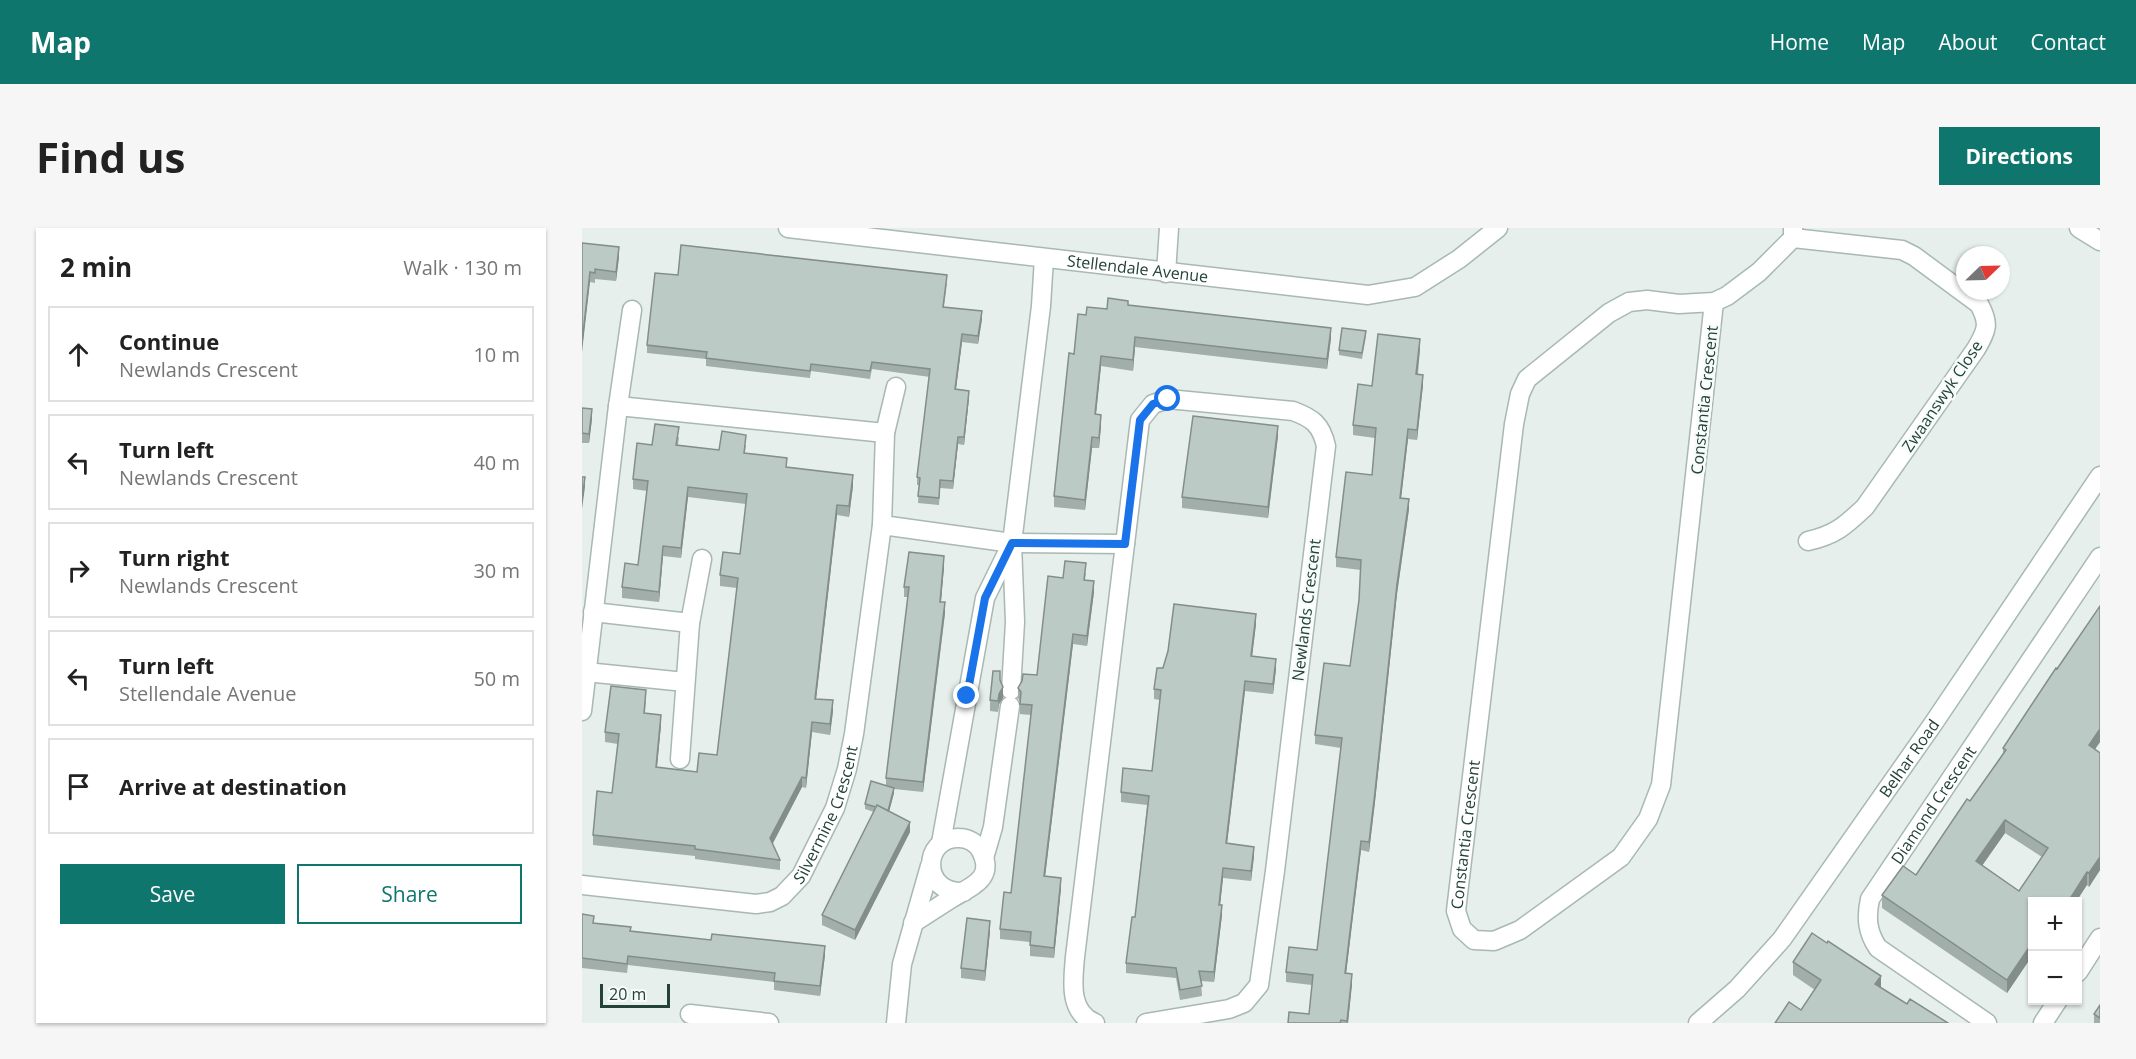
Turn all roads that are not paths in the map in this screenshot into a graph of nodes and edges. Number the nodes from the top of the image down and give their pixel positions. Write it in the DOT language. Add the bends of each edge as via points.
graph roads {
  1 [pos="788,228"];
  2 [pos="1169,228"];
  3 [pos="1498,228"];
  4 [pos="2079,228"];
  5 [pos="1793,233"];
  6 [pos="2100,241"];
  7 [pos="1044,258"];
  8 [pos="1166,273"];
  9 [pos="1714,302"];
  10 [pos="632,310"];
  11 [pos="896,387"];
  12 [pos="618,406"];
  13 [pos="885,433"];
  14 [pos="2100,476"];
  15 [pos="882,525"];
  16 [pos="1808,541"];
  17 [pos="1012,543"];
  18 [pos="1125,544"];
  19 [pos="2100,557"];
  20 [pos="702,559"];
  21 [pos="593,612"];
  22 [pos="690,623"];
  23 [pos="586,672"];
  24 [pos="685,682"];
  25 [pos="582,711"];
  26 [pos="680,759"];
  27 [pos="941,843"];
  28 [pos="984,858"];
  29 [pos="930,866"];
  30 [pos="582,885"];
  31 [pos="964,892"];
  32 [pos="913,923"];
  33 [pos="2100,939"];
  34 [pos="2082,966"];
  35 [pos="2055,1005"];
  36 [pos="690,1014"];
  37 [pos="769,1023"];
  38 [pos="896,1023"];
  39 [pos="1095,1023"];
  40 [pos="1146,1023"];
  41 [pos="1698,1023"];
  42 [pos="1987,1023"];
  43 [pos="2043,1023"];
  1 -- 7 [label="street"];
  2 -- 8 [label="street"];
  3 -- 8 [label="street, Stellendale Avenue" via="1415,287 1368,295"];
  4 -- 6 [label="street"];
  5 -- 9 [label="street, Constantia Crescent" via="1759,272"];
  5 -- 16 [label="street, Zwaanswyk Close" via="1902,250 1979,304 1986,315 1987,330 1865,507 1827,537"];
  7 -- 8 [label="street, Stellendale Avenue"];
  7 -- 17 [label="street, Stellendale Avenue"];
  9 -- 9 [label="street, Constantia Crescent" via="1629,302 1609,313 1527,379 1520,394 1456,911 1462,929 1474,940 1494,941 1520,930 1621,857 1638,836 1656,802 1661,785"];
  10 -- 12 [label="street"];
  11 -- 13 [label="street, Silvermine Crescent"];
  12 -- 13 [label="street"];
  12 -- 21 [label="street"];
  13 -- 15 [label="street, Silvermine Crescent"];
  14 -- 41 [label="street, Belhar Road" via="1788,930 1737,989"];
  15 -- 17 [label="street"];
  15 -- 30 [label="street, Silvermine Crescent" via="847,769 835,808 793,886 770,902 756,904"];
  17 -- 18 [label="street"];
  17 -- 27 [label="street, Stellendale Avenue" via="985,598"];
  17 -- 28 [label="street, Stellendale Avenue" via="1015,621 1010,698 993,827"];
  18 -- 39 [label="street, Newlands Crescent" via="1072,993 1080,1010"];
  18 -- 40 [label="street, Newlands Crescent" via="1140,420 1153,404 1168,399 1293,411 1311,418 1320,429 1326,446 1259,985 1244,1003 1229,1009"];
  19 -- 42 [label="street, Diamond Crescent" via="1870,899 1867,921 1878,948"];
  20 -- 22 [label="street"];
  21 -- 22 [label="street"];
  21 -- 23 [label="street"];
  22 -- 24 [label="street"];
  23 -- 24 [label="street"];
  23 -- 25 [label="street"];
  24 -- 26 [label="street"];
  27 -- 28 [label="street" via="951,838 972,841"];
  27 -- 29 [label="street"];
  28 -- 31 [label="street" via="981,879"];
  29 -- 31 [label="street" via="937,884 945,890"];
  29 -- 32 [label="street"];
  31 -- 32 [label="street"];
  32 -- 38 [label="street"];
  33 -- 34 [label="street"];
  35 -- 43 [label="street"];
  36 -- 37 [label="street"];
}
